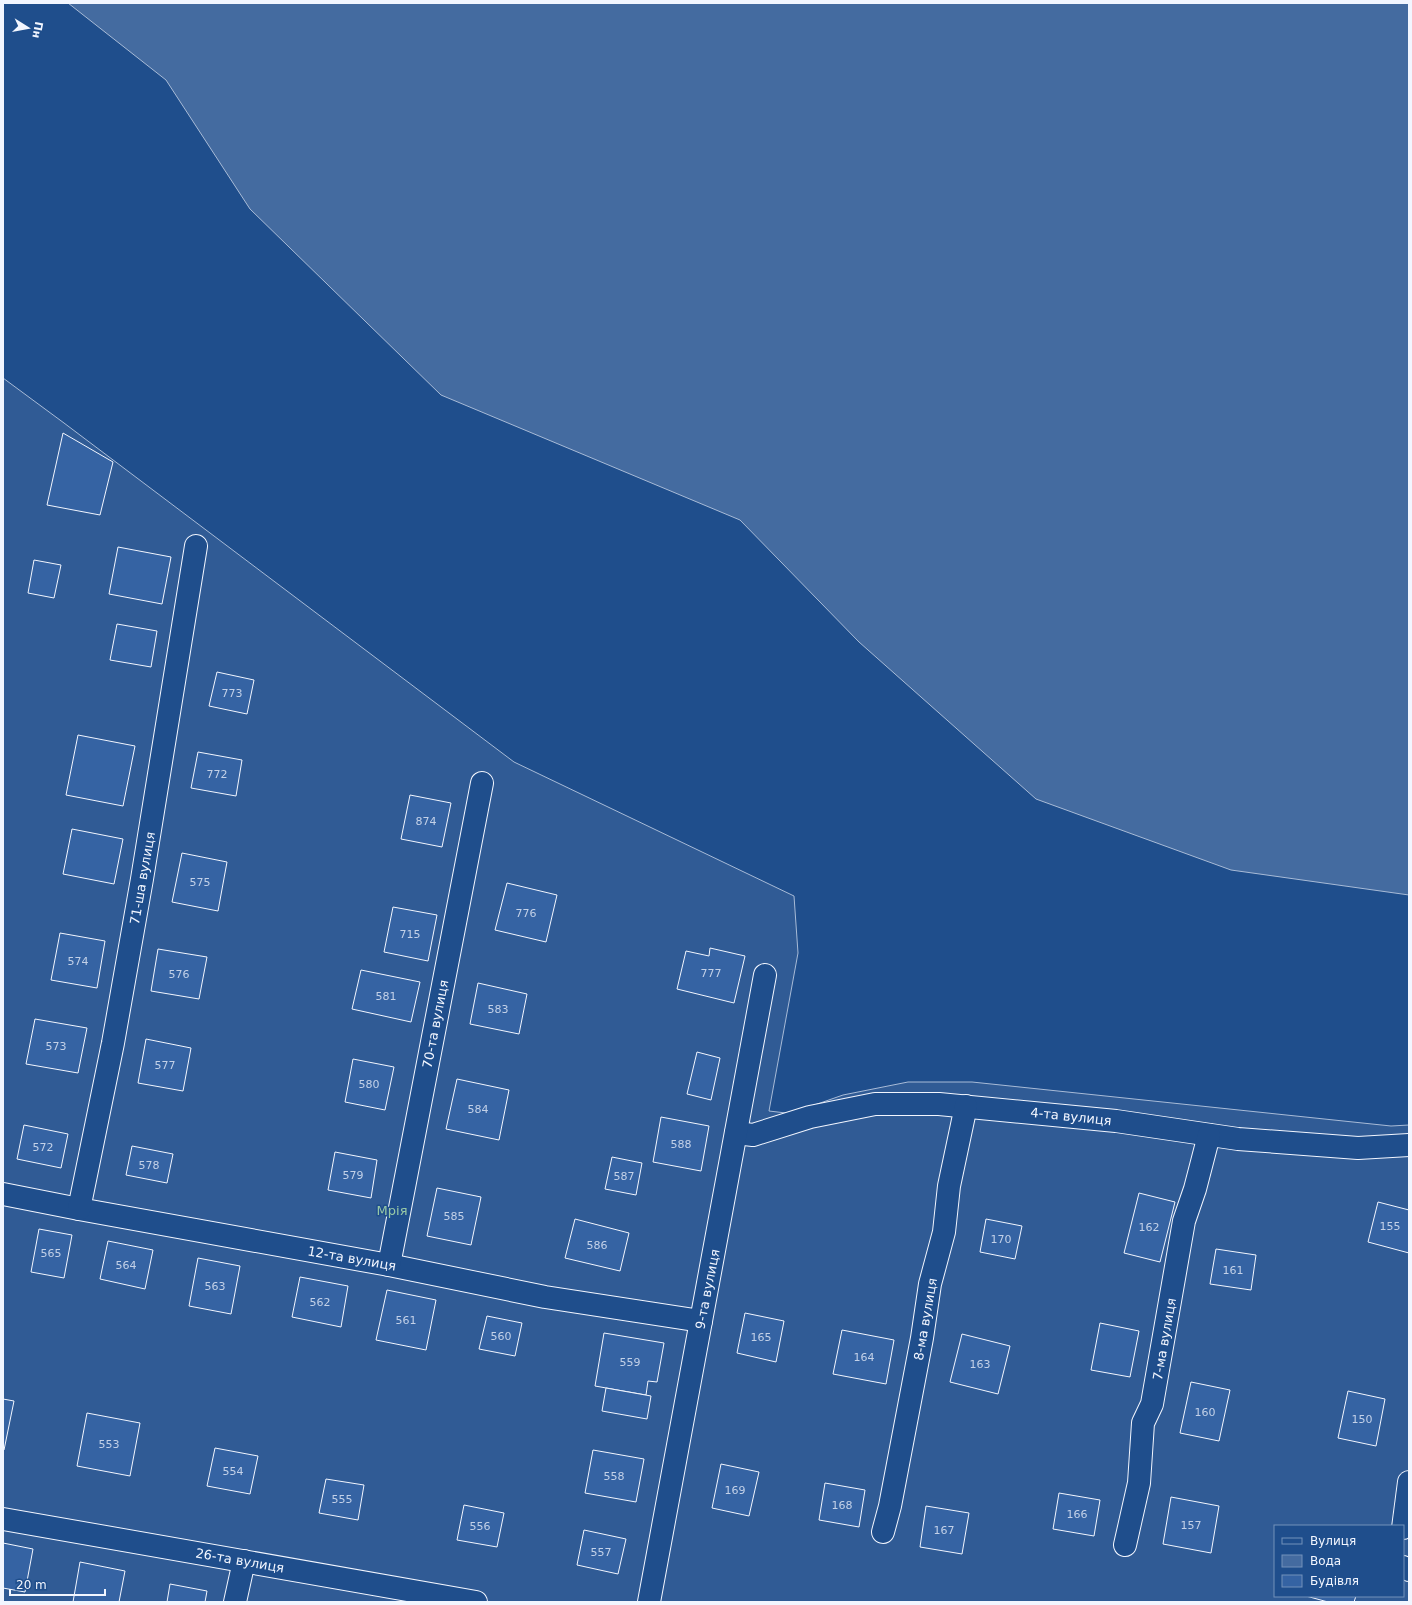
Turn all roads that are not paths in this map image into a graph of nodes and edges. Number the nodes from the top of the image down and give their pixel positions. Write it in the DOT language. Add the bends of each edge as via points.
graph roads {
  1 [pos="196,546"];
  2 [pos="482,783"];
  3 [pos="765,975"];
  4 [pos="966,1106"];
  5 [pos="736,1133"];
  6 [pos="1209,1135"];
  7 [pos="1409,1145"];
  8 [pos="3,1194"];
  9 [pos="79,1209"];
  10 [pos="389,1265"];
  11 [pos="701,1321"];
  12 [pos="1409,1482"];
  13 [pos="3,1518"];
  14 [pos="1403,1525"];
  15 [pos="883,1532"];
  16 [pos="1125,1545"];
  17 [pos="244,1561"];
  18 [pos="235,1602"];
  19 [pos="476,1602"];
  20 [pos="649,1602"];
  1 -- 9 [label="street, 71-ша вулиця" via="116,1028"];
  2 -- 10 [label="street, 70-та вулиця"];
  3 -- 5 [label="street, 9-та вулиця"];
  4 -- 5 [label="street, 4-та вулиця" via="875,1104 810,1117 753,1135"];
  4 -- 6 [label="street, 4-та вулиця" via="1116,1121"];
  4 -- 15 [label="street, 8-ма вулиця" via="949,1186 944,1232 930,1284 893,1492"];
  5 -- 11 [label="street, 9-та вулиця"];
  6 -- 7 [label="street, 4-та вулиця" via="1358,1148"];
  6 -- 16 [label="street, 7-ма вулиця" via="1184,1221 1152,1404 1144,1423 1139,1483"];
  8 -- 9 [label="street, 12-та вулиця"];
  9 -- 10 [label="street, 12-та вулиця"];
  10 -- 11 [label="street, 12-та вулиця" via="545,1297"];
  11 -- 20 [label="street, 9-та вулиця"];
  12 -- 14 [label="street"];
  13 -- 17 [label="street, 26-та вулиця"];
  17 -- 18 [label="street"];
  17 -- 19 [label="street, 26-та вулиця"];
}
